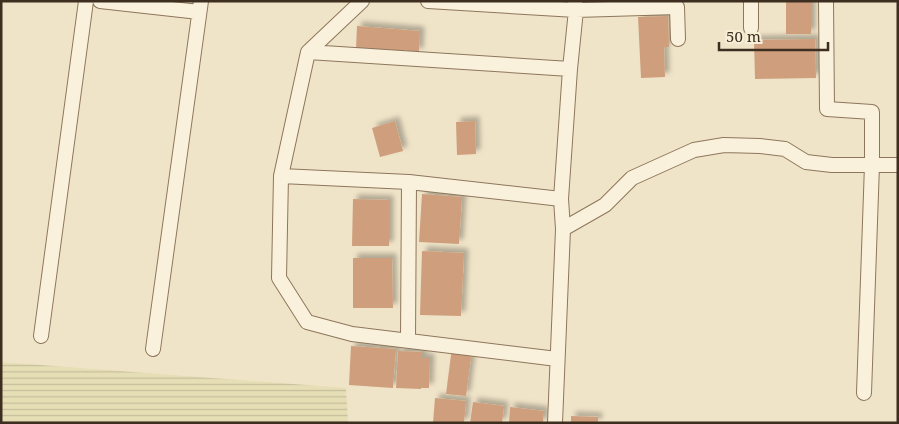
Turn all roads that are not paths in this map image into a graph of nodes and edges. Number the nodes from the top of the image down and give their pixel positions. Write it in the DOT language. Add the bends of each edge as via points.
graph roads {
  1 [pos="86,1"];
  2 [pos="100,1"];
  3 [pos="346,1"];
  4 [pos="362,1"];
  5 [pos="428,1"];
  6 [pos="751,1"];
  7 [pos="826,1"];
  8 [pos="576,6"];
  9 [pos="200,7"];
  10 [pos="345,17"];
  11 [pos="751,28"];
  12 [pos="678,38"];
  13 [pos="308,52"];
  14 [pos="570,69"];
  15 [pos="872,165"];
  16 [pos="898,165"];
  17 [pos="281,176"];
  18 [pos="409,182"];
  19 [pos="561,199"];
  20 [pos="563,230"];
  21 [pos="41,336"];
  22 [pos="408,340"];
  23 [pos="153,348"];
  24 [pos="557,360"];
  25 [pos="864,394"];
  26 [pos="555,423"];
  1 -- 21 [label="street"];
  2 -- 9 [label="street"];
  3 -- 10 [label="street"];
  4 -- 10 [label="street"];
  5 -- 8 [label="street"];
  6 -- 11 [label="street"];
  7 -- 15 [label="street" via="827,109 872,112"];
  8 -- 12 [label="street" via="677,7"];
  8 -- 14 [label="street"];
  9 -- 23 [label="street"];
  10 -- 13 [label="street"];
  13 -- 14 [label="street"];
  13 -- 17 [label="street"];
  14 -- 19 [label="street"];
  15 -- 16 [label="street"];
  15 -- 20 [label="street" via="806,162 785,149 760,146 724,145 694,150 632,178 605,205"];
  15 -- 25 [label="street"];
  17 -- 18 [label="street"];
  17 -- 22 [label="street" via="279,278 307,322 352,334"];
  18 -- 19 [label="street"];
  18 -- 22 [label="street"];
  19 -- 20 [label="street"];
  20 -- 24 [label="street"];
  22 -- 24 [label="street"];
  24 -- 26 [label="street"];
}
